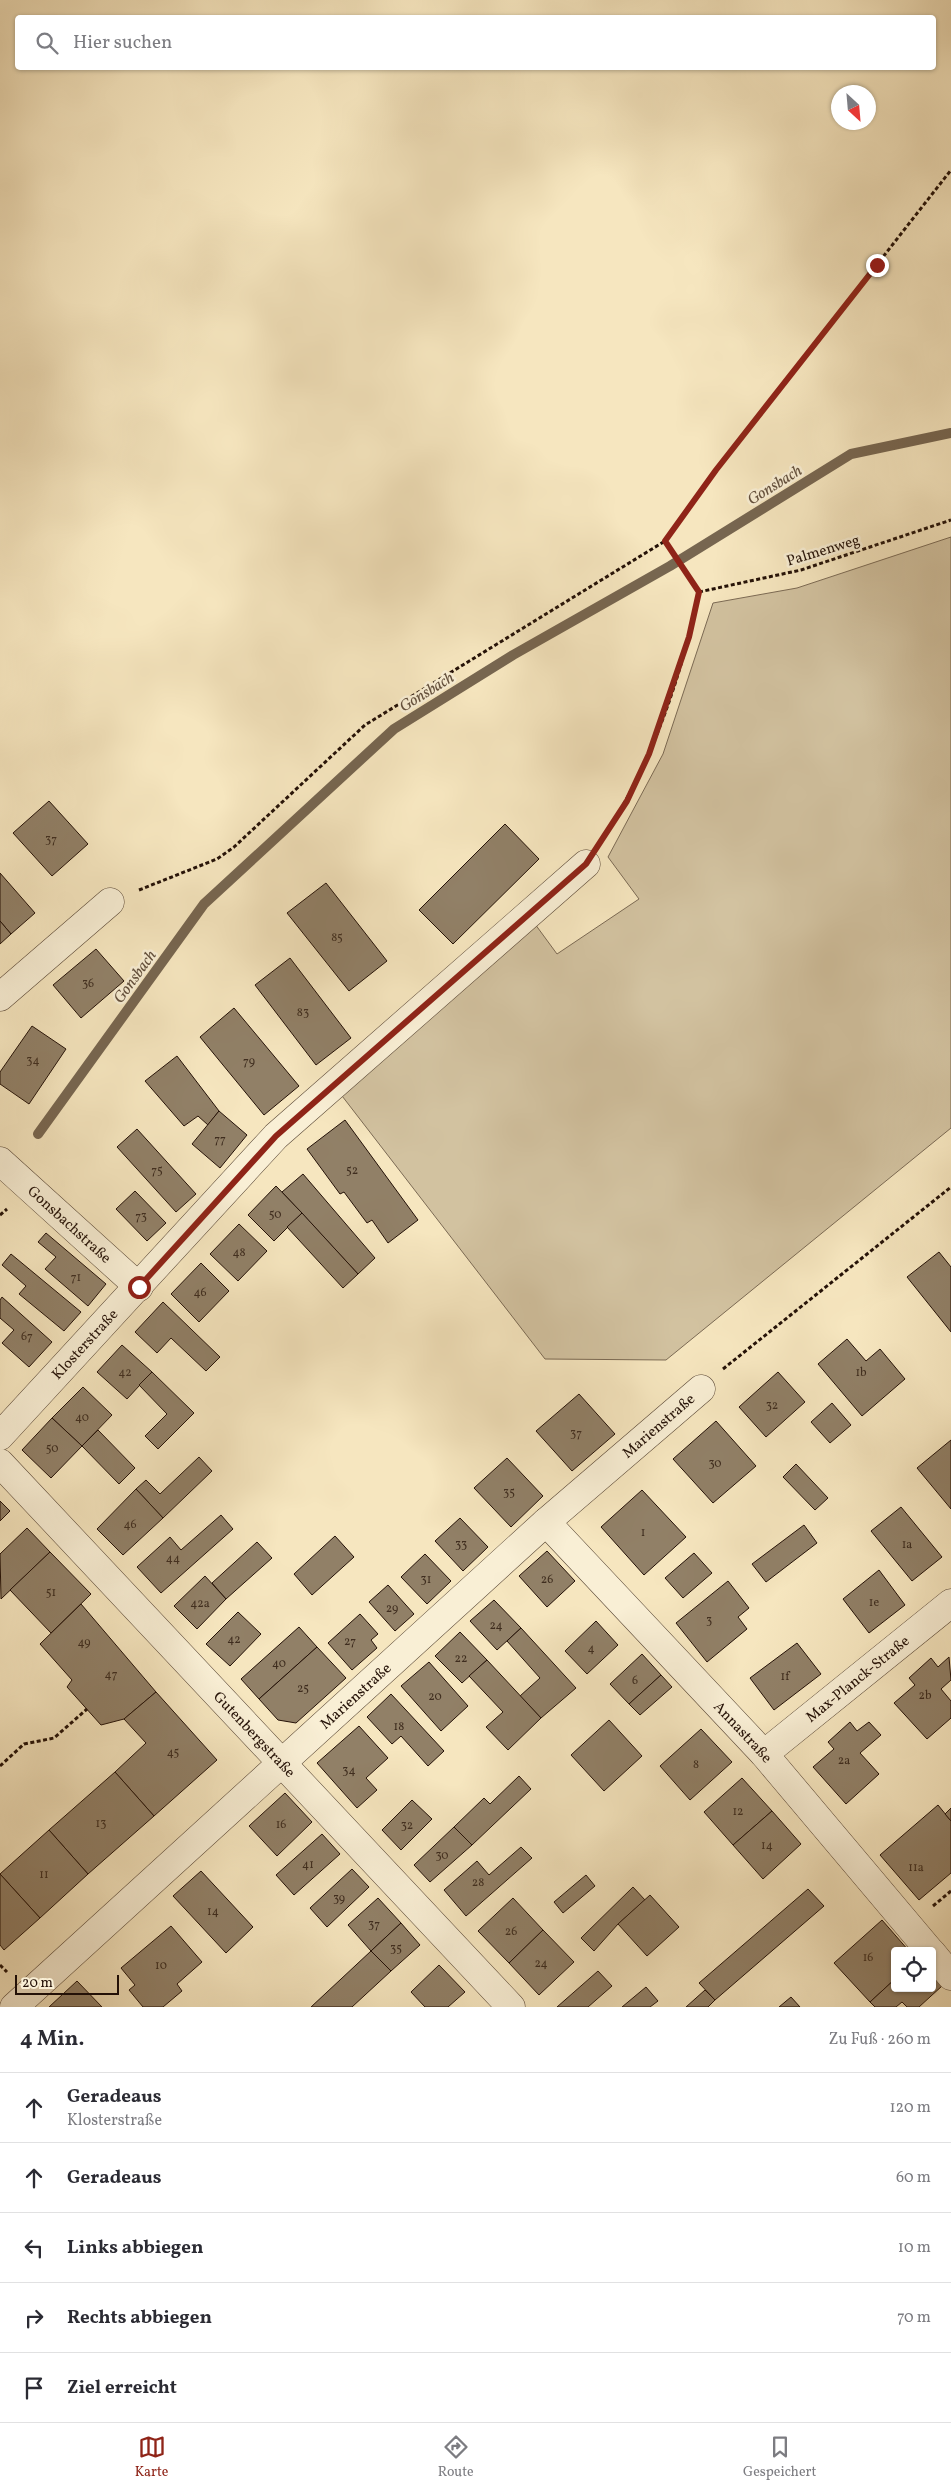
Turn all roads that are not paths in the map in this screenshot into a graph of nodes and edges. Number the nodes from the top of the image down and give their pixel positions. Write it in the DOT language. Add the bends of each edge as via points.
graph roads {
  1 [pos="586,864"];
  2 [pos="110,902"];
  3 [pos="0,997"];
  4 [pos="0,1161"];
  5 [pos="139,1287"];
  6 [pos="701,1389"];
  7 [pos="0,1436"];
  8 [pos="0,1463"];
  9 [pos="546,1522"];
  10 [pos="951,1603"];
  11 [pos="764,1754"];
  12 [pos="280,1763"];
  13 [pos="927,1947"];
  14 [pos="936,1958"];
  15 [pos="951,1976"];
  16 [pos="14,2007"];
  17 [pos="511,2007"];
  1 -- 5 [label="street, Klosterstraße" via="276,1136"];
  2 -- 3 [label="street"];
  4 -- 5 [label="street, Gonsbachstraße"];
  5 -- 7 [label="street, Klosterstraße"];
  6 -- 9 [label="street, Marienstraße"];
  8 -- 12 [label="street, Gutenbergstraße"];
  9 -- 11 [label="street, Annastraße"];
  9 -- 12 [label="street, Marienstraße"];
  10 -- 11 [label="street, Max-Planck-Straße"];
  11 -- 13 [label="street, Annastraße"];
  12 -- 16 [label="street, Marienstraße"];
  12 -- 17 [label="street, Gutenbergstraße"];
  14 -- 15 [label="street, Annastraße"];
}
